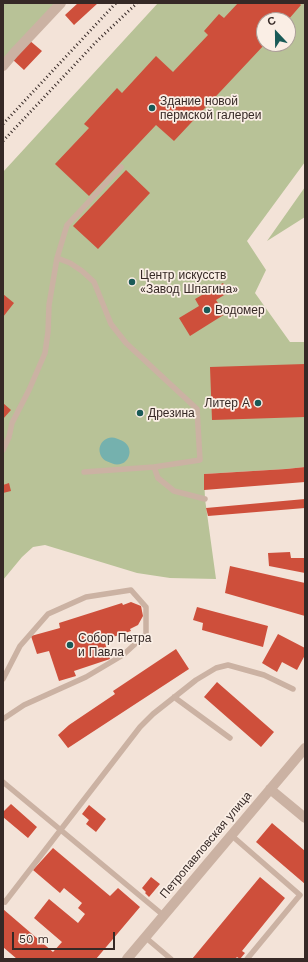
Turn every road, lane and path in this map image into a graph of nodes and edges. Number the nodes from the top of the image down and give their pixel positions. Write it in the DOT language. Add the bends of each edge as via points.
graph roads {
  1 [pos="61,3"];
  2 [pos="3,66"];
  3 [pos="121,167"];
  4 [pos="57,258"];
  5 [pos="3,450"];
  6 [pos="154,467"];
  7 [pos="84,472"];
  8 [pos="205,499"];
  9 [pos="3,679"];
  10 [pos="293,689"];
  11 [pos="174,697"];
  12 [pos="3,719"];
  13 [pos="230,738"];
  14 [pos="305,748"];
  15 [pos="3,782"];
  16 [pos="270,789"];
  17 [pos="305,818"];
  18 [pos="60,830"];
  19 [pos="231,835"];
  20 [pos="5,902"];
  21 [pos="163,915"];
  22 [pos="145,937"];
  23 [pos="250,958"];
  24 [pos="127,959"];
  25 [pos="171,959"];
  1 -- 2 [label="street"];
  3 -- 4 [label="lane" via="67,225"];
  4 -- 5 [label="lane" via="49,305 45,353 12,423"];
  4 -- 6 [label="lane" via="76,267 94,282 111,324 126,343 197,409 200,460"];
  6 -- 7 [label="lane"];
  6 -- 8 [label="lane" via="158,478 174,491"];
  9 -- 12 [label="lane" via="20,646 48,614 86,597 131,590 146,607 146,634 123,655 86,677 24,705"];
  10 -- 11 [label="lane" via="264,675 228,665 216,668"];
  11 -- 13 [label="lane"];
  11 -- 18 [label="lane" via="140,727"];
  14 -- 16 [label="street, Петропавловская улица"];
  15 -- 18 [label="lane"];
  16 -- 17 [label="street"];
  16 -- 19 [label="street, Петропавловская улица"];
  18 -- 20 [label="lane"];
  18 -- 21 [label="lane"];
  19 -- 21 [label="street, Петропавловская улица"];
  19 -- 23 [label="lane" via="300,895"];
  21 -- 22 [label="street, Петропавловская улица"];
  22 -- 24 [label="street, Петропавловская улица"];
  22 -- 25 [label="lane"];
}
